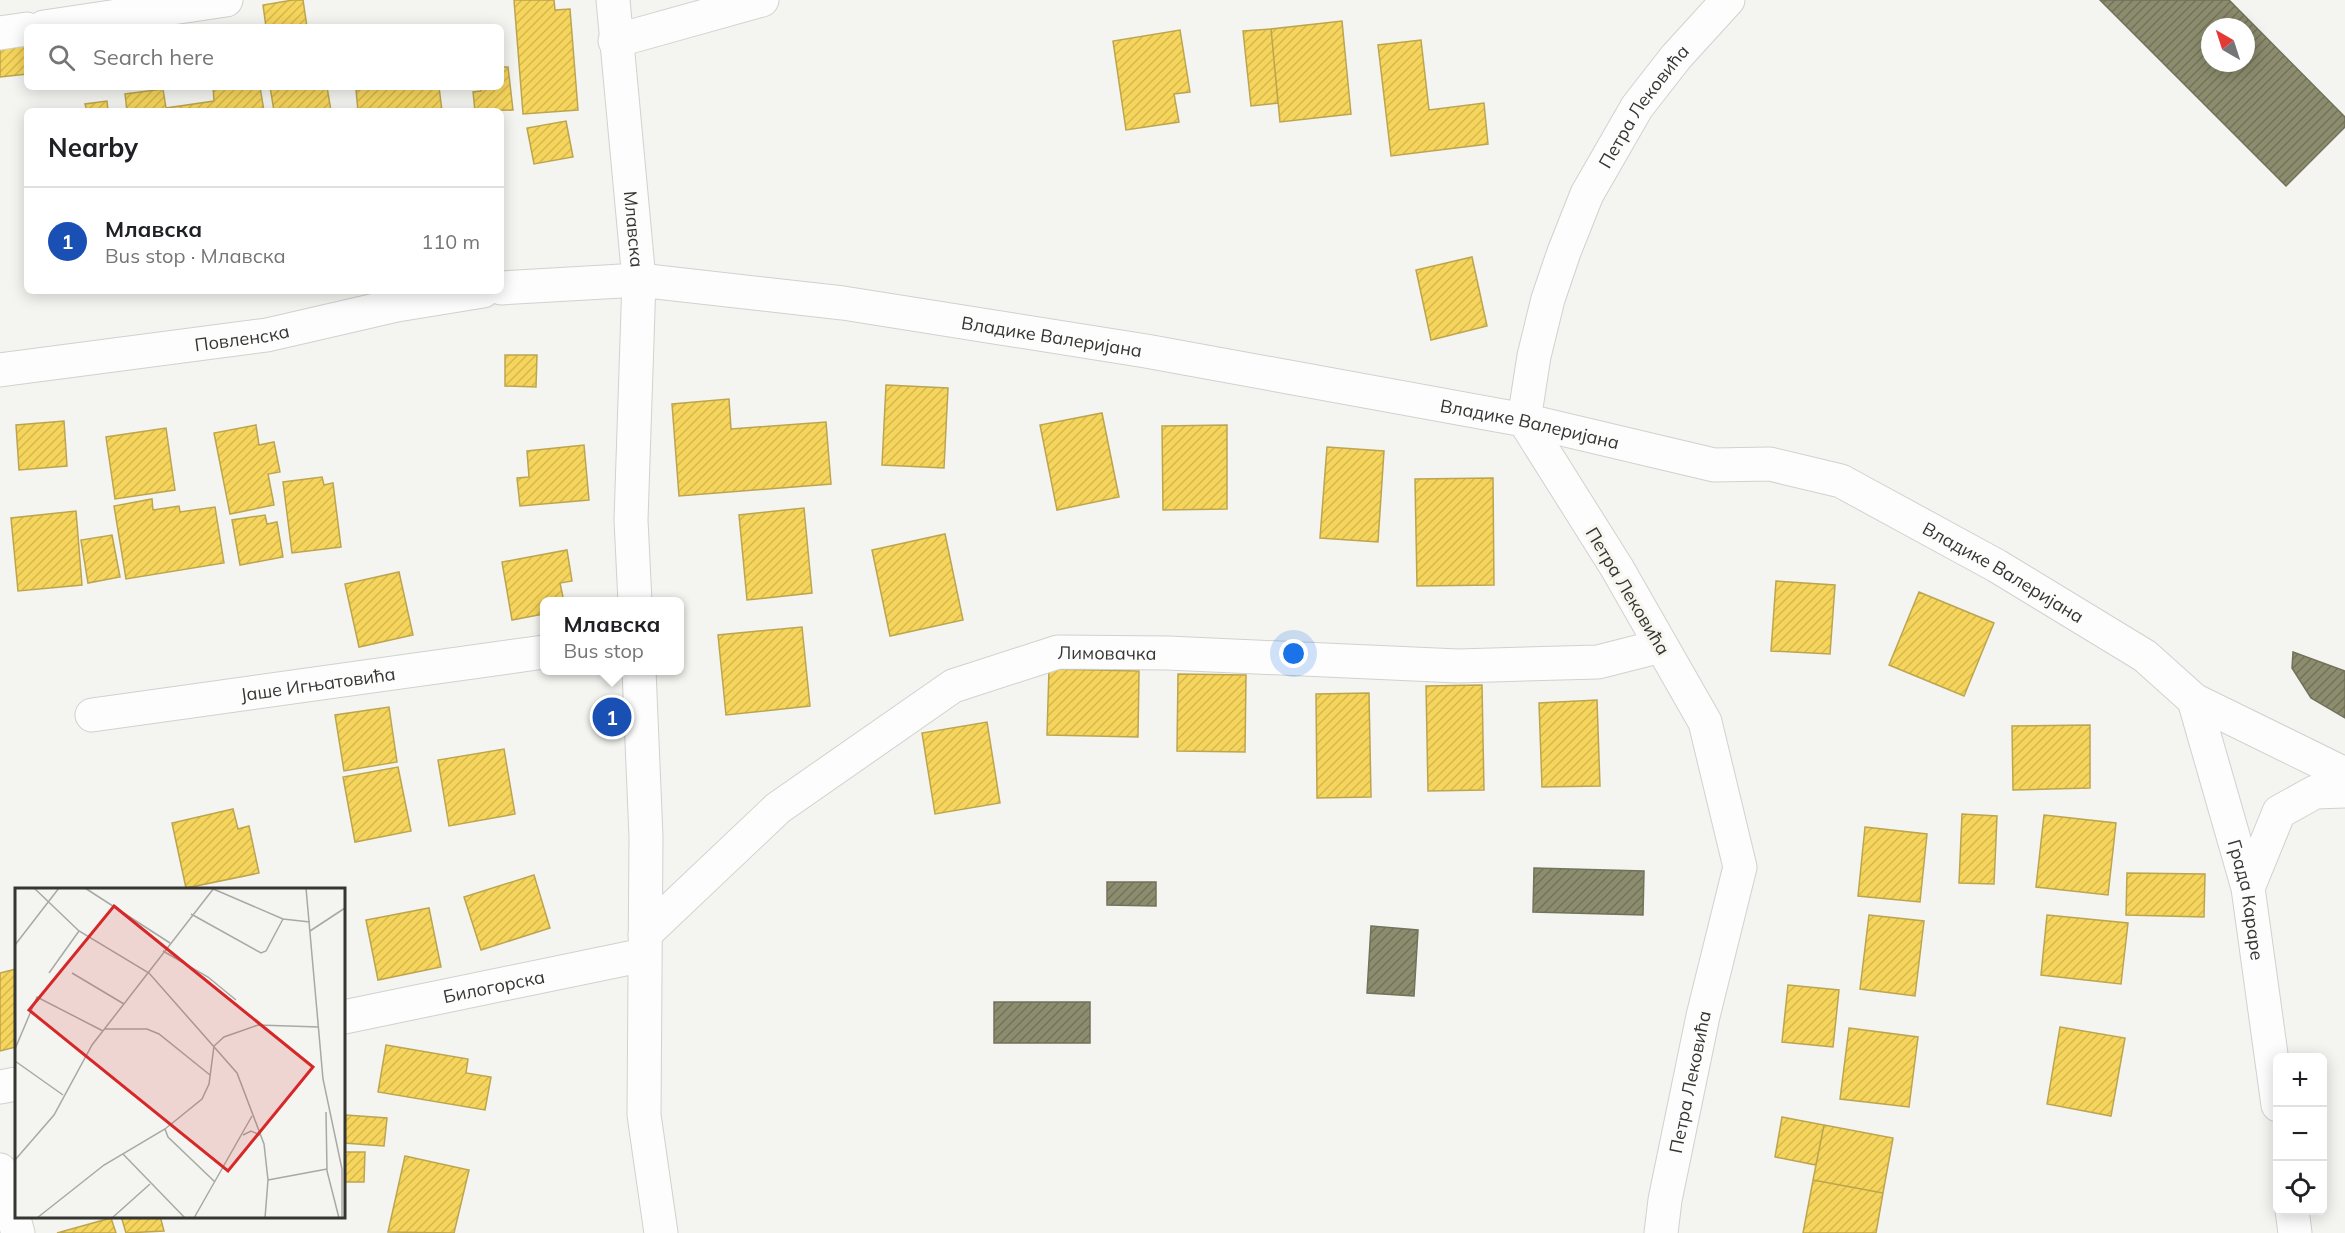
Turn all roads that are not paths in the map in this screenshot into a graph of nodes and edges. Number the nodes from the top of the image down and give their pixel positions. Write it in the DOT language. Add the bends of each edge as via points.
graph roads {
  1 [pos="226,0"];
  2 [pos="613,0"];
  3 [pos="762,0"];
  4 [pos="1728,0"];
  5 [pos="64,24"];
  6 [pos="24,29"];
  7 [pos="0,33"];
  8 [pos="615,41"];
  9 [pos="639,280"];
  10 [pos="504,288"];
  11 [pos="465,294"];
  12 [pos="0,370"];
  13 [pos="1524,420"];
  14 [pos="635,597"];
  15 [pos="1661,646"];
  16 [pos="540,653"];
  17 [pos="639,675"];
  18 [pos="2194,700"];
  19 [pos="92,715"];
  20 [pos="2345,774"];
  21 [pos="2345,790"];
  22 [pos="2247,888"];
  23 [pos="644,945"];
  24 [pos="345,1017"];
  25 [pos="2273,1076"];
  26 [pos="15,1084"];
  27 [pos="0,1087"];
  28 [pos="0,1170"];
  29 [pos="2293,1215"];
  30 [pos="18,1233"];
  31 [pos="661,1233"];
  32 [pos="1661,1233"];
  33 [pos="2295,1233"];
  1 -- 5 [label="street"];
  2 -- 8 [label="street, Млавска"];
  3 -- 8 [label="street"];
  4 -- 13 [label="street, Петра Лековића" via="1637,107 1587,194 1548,299 1533,356"];
  6 -- 7 [label="street"];
  8 -- 9 [label="street, Млавска"];
  9 -- 10 [label="street"];
  9 -- 13 [label="street, Владике Валеријана" via="843,303 1146,351"];
  9 -- 14 [label="street, Млавска" via="631,519"];
  11 -- 12 [label="street, Повленска" via="267,335"];
  13 -- 15 [label="street, Петра Лековића"];
  13 -- 18 [label="street, Владике Валеријана" via="1714,465 1770,464 1840,482 1997,566 2145,656"];
  15 -- 23 [label="street, Лимовачка" via="1598,662 1458,666 1058,652 953,686 778,808"];
  15 -- 32 [label="street, Петра Лековића" via="1705,723 1740,867 1703,1016"];
  16 -- 19 [label="street, Јаше Игњатовића"];
  17 -- 23 [label="street" via="646,837"];
  18 -- 20 [label="street, Владике Валеријана"];
  18 -- 22 [label="street, Града Караре"];
  21 -- 22 [label="street" via="2315,792 2279,812"];
  22 -- 25 [label="street, Града Караре"];
  23 -- 24 [label="street, Билогорска"];
  23 -- 31 [label="street" via="644,1115"];
  26 -- 27 [label="street"];
  28 -- 30 [label="street"];
  29 -- 33 [label="street"];
}
